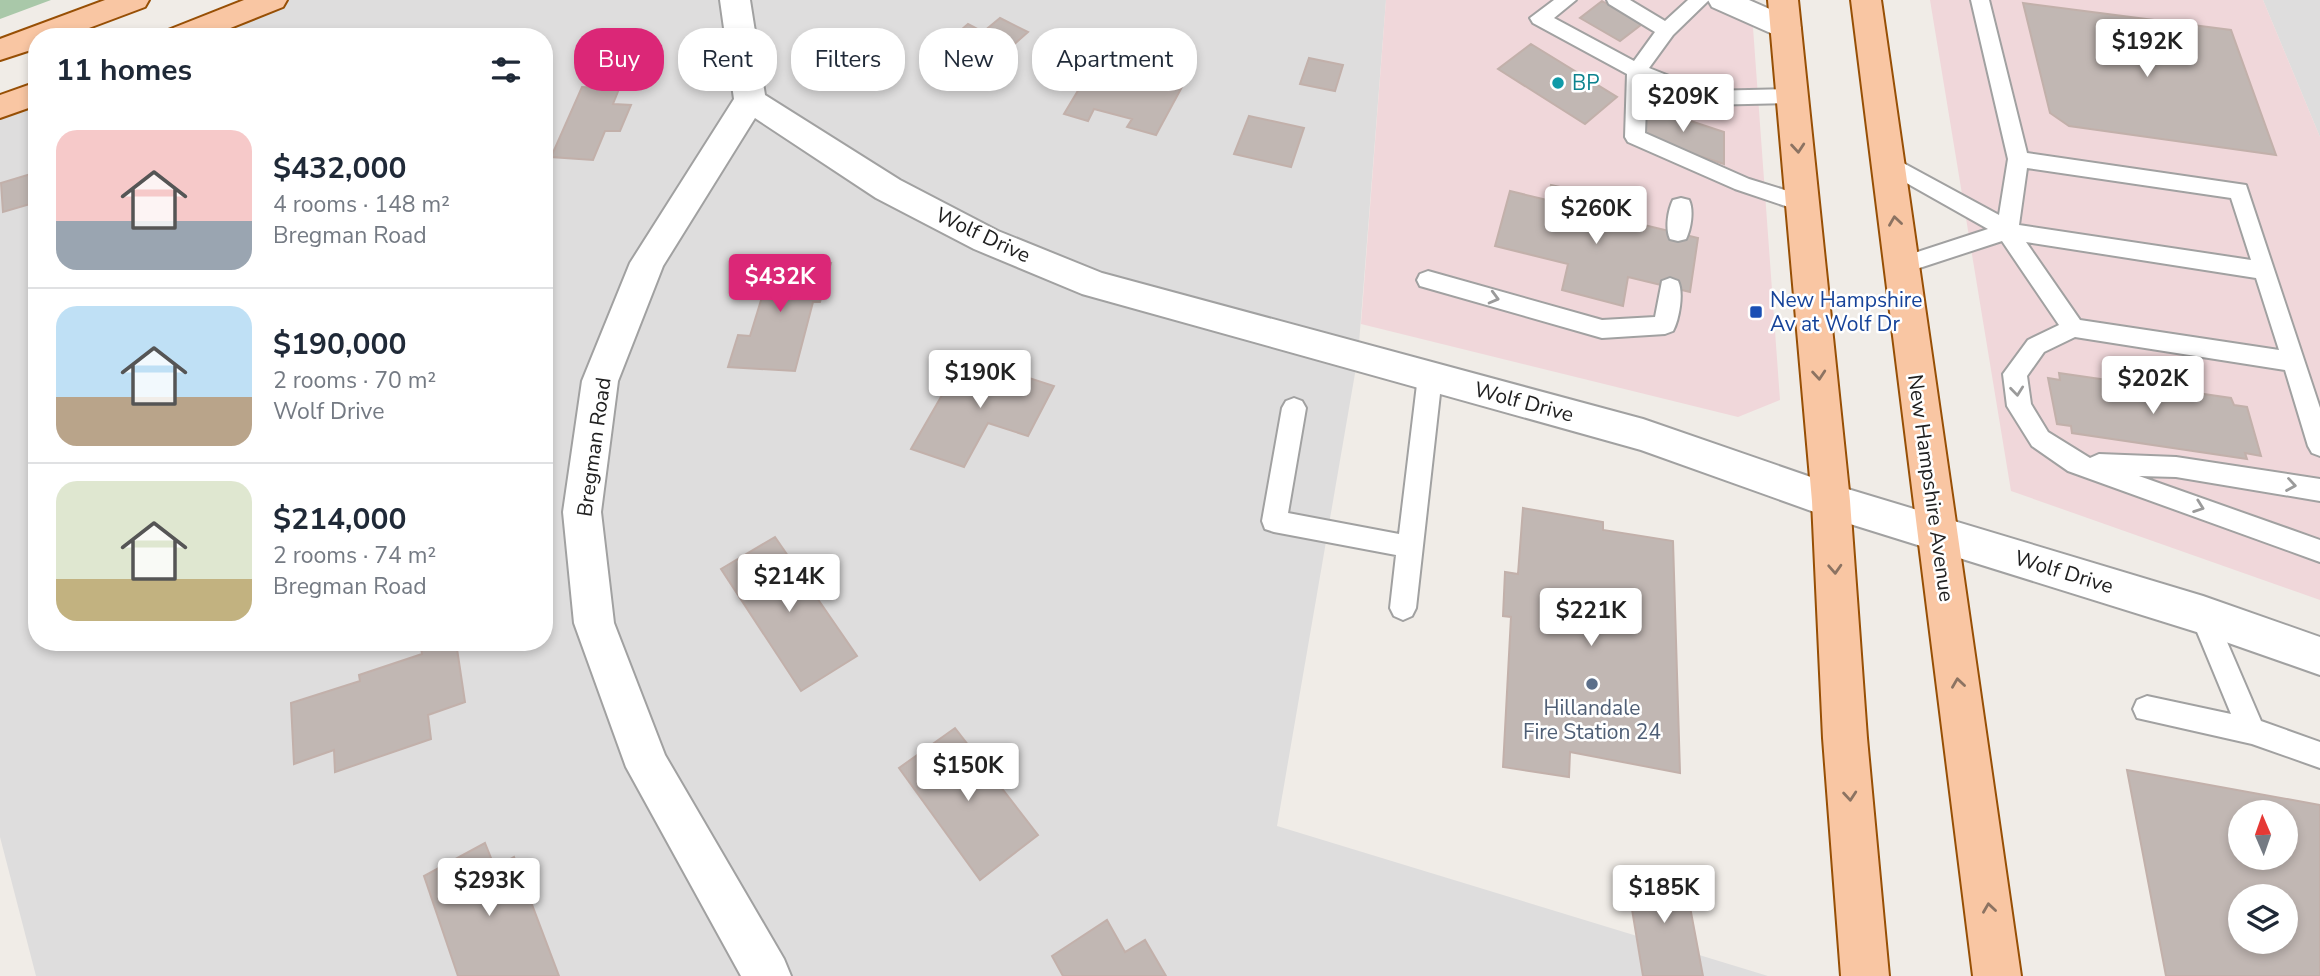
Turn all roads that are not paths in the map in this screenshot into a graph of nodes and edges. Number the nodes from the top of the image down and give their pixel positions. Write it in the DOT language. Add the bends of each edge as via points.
graph roads {
  1 [pos="134,0"];
  2 [pos="272,0"];
  3 [pos="735,0"];
  4 [pos="1567,0"];
  5 [pos="1616,0"];
  6 [pos="1700,0"];
  7 [pos="1723,0"];
  8 [pos="1866,0"];
  9 [pos="1980,0"];
  10 [pos="1784,14"];
  11 [pos="59,28"];
  12 [pos="201,28"];
  13 [pos="1666,30"];
  14 [pos="28,40"];
  15 [pos="0,50"];
  16 [pos="1637,71"];
  17 [pos="28,96"];
  18 [pos="1793,96"];
  19 [pos="751,100"];
  20 [pos="0,107"];
  21 [pos="2018,159"];
  22 [pos="1887,163"];
  23 [pos="1803,205"];
  24 [pos="1681,206"];
  25 [pos="2007,230"];
  26 [pos="1678,233"];
  27 [pos="1901,266"];
  28 [pos="2265,271"];
  29 [pos="1428,280"];
  30 [pos="1670,287"];
  31 [pos="2073,328"];
  32 [pos="2294,362"];
  33 [pos="1430,376"];
  34 [pos="1294,408"];
  35 [pos="2320,446"];
  36 [pos="2077,464"];
  37 [pos="2320,490"];
  38 [pos="1831,501"];
  39 [pos="1936,532"];
  40 [pos="1410,547"];
  41 [pos="2320,551"];
  42 [pos="1403,608"];
  43 [pos="2203,615"];
  44 [pos="2320,656"];
  45 [pos="2147,709"];
  46 [pos="2252,731"];
  47 [pos="2320,755"];
  48 [pos="766,976"];
  49 [pos="1865,976"];
  50 [pos="1997,976"];
  1 -- 11 [label="main road"];
  2 -- 12 [label="main road"];
  3 -- 19 [label="street"];
  4 -- 16 [label="lane" via="1541,18"];
  5 -- 13 [label="lane"];
  6 -- 13 [label="lane"];
  7 -- 10 [label="street"];
  8 -- 22 [label="main road, New Hampshire Avenue"];
  9 -- 21 [label="lane"];
  10 -- 18 [label="main road"];
  13 -- 16 [label="lane"];
  14 -- 15 [label="main road"];
  16 -- 18 [label="lane" via="1705,98"];
  16 -- 23 [label="lane" via="1635,137"];
  17 -- 20 [label="main road"];
  18 -- 23 [label="main road, one-way"];
  19 -- 33 [label="street, Wolf Drive" via="888,189 986,240 1094,284"];
  19 -- 48 [label="street, Bregman Road" via="647,263 600,381 582,512 594,623 648,767"];
  21 -- 25 [label="lane"];
  21 -- 28 [label="lane" via="2239,191"];
  22 -- 25 [label="lane"];
  27 -- 22 [label="main road, New Hampshire Avenue, one-way"];
  23 -- 38 [label="main road, one-way"];
  24 -- 26 [label="lane"];
  25 -- 27 [label="lane"];
  25 -- 28 [label="lane"];
  25 -- 31 [label="lane"];
  27 -- 39 [label="main road, New Hampshire Avenue"];
  28 -- 32 [label="lane"];
  29 -- 30 [label="lane, one-way" via="1602,328 1665,325"];
  31 -- 32 [label="lane"];
  31 -- 36 [label="lane, one-way" via="2036,346 2015,374 2019,405 2040,439"];
  32 -- 35 [label="lane"];
  33 -- 38 [label="street, Wolf Drive" via="1643,435"];
  33 -- 40 [label="lane"];
  34 -- 40 [label="lane" via="1274,521"];
  36 -- 37 [label="lane, one-way" via="2176,467"];
  36 -- 41 [label="lane, one-way"];
  38 -- 39 [label="street, Wolf Drive"];
  38 -- 49 [label="main road, one-way"];
  39 -- 43 [label="street, Wolf Drive"];
  50 -- 39 [label="main road, New Hampshire Avenue, one-way"];
  40 -- 42 [label="lane"];
  43 -- 44 [label="street, Wolf Drive"];
  43 -- 46 [label="lane"];
  45 -- 46 [label="lane"];
  46 -- 47 [label="lane"];
}
